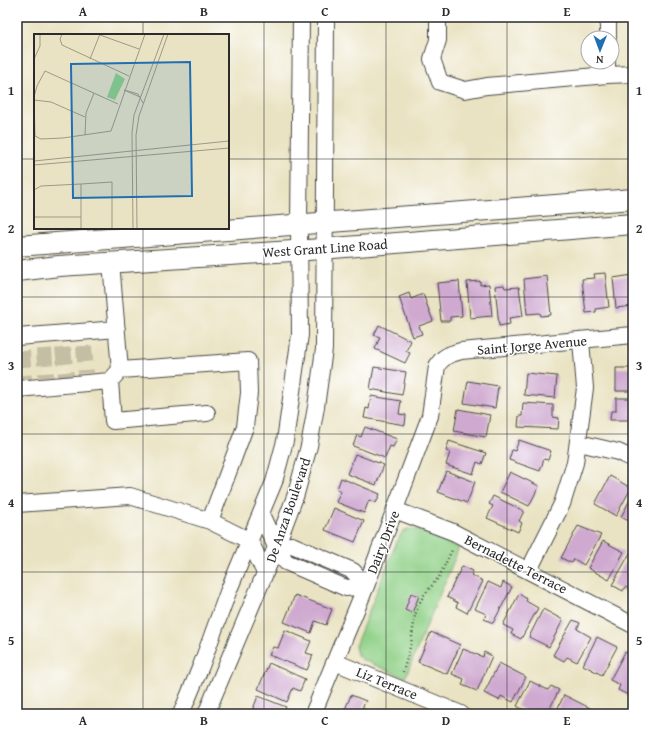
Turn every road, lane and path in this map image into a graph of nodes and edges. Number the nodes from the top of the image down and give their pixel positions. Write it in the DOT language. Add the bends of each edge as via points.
graph roads {
  1 [pos="301,17"];
  2 [pos="326,17"];
  3 [pos="438,17"];
  4 [pos="608,17"];
  5 [pos="608,30"];
  6 [pos="594,70"];
  7 [pos="616,70"];
  8 [pos="633,74"];
  9 [pos="633,199"];
  10 [pos="324,222"];
  11 [pos="633,224"];
  12 [pos="299,225"];
  13 [pos="17,246"];
  14 [pos="324,248"];
  15 [pos="300,250"];
  16 [pos="112,262"];
  17 [pos="17,271"];
  18 [pos="116,329"];
  19 [pos="633,335"];
  20 [pos="20,341"];
  21 [pos="581,341"];
  22 [pos="437,366"];
  23 [pos="115,376"];
  24 [pos="22,386"];
  25 [pos="207,413"];
  26 [pos="579,443"];
  27 [pos="633,459"];
  28 [pos="17,504"];
  29 [pos="395,510"];
  30 [pos="261,514"];
  31 [pos="210,522"];
  32 [pos="250,541"];
  33 [pos="276,547"];
  34 [pos="452,550"];
  35 [pos="529,570"];
  36 [pos="265,573"];
  37 [pos="366,586"];
  38 [pos="633,625"];
  39 [pos="334,662"];
  40 [pos="403,672"];
  41 [pos="181,714"];
  42 [pos="206,714"];
  43 [pos="313,714"];
  44 [pos="462,714"];
  1 -- 12 [label="street, De Anza Boulevard"];
  2 -- 10 [label="street, De Anza Boulevard"];
  3 -- 6 [label="street" via="438,40 432,59 440,82 464,90"];
  4 -- 5 [label="street"];
  7 -- 8 [label="street"];
  9 -- 10 [label="main road, West Grant Line Road"];
  10 -- 12 [label="main road, West Grant Line Road"];
  10 -- 14 [label="street, De Anza Boulevard"];
  11 -- 14 [label="main road, West Grant Line Road"];
  12 -- 13 [label="main road, West Grant Line Road"];
  12 -- 15 [label="street, De Anza Boulevard"];
  14 -- 15 [label="main road, West Grant Line Road"];
  14 -- 33 [label="street, De Anza Boulevard" via="324,349 316,407 296,494"];
  15 -- 16 [label="main road, West Grant Line Road"];
  15 -- 30 [label="street, De Anza Boulevard" via="300,336 293,397 278,468"];
  16 -- 17 [label="main road, West Grant Line Road"];
  16 -- 18 [label="street"];
  18 -- 20 [label="street" via="83,339"];
  18 -- 23 [label="street"];
  19 -- 21 [label="street, Saint Jorge Avenue"];
  21 -- 22 [label="street, Saint Jorge Avenue" via="461,351 448,354"];
  21 -- 26 [label="street" via="585,388"];
  22 -- 29 [label="street, Dairy Drive" via="430,416"];
  23 -- 24 [label="street"];
  23 -- 25 [label="street" via="113,421"];
  23 -- 31 [label="street" via="248,361 249,394 245,427"];
  26 -- 27 [label="street" via="618,452"];
  26 -- 35 [label="street" via="562,504"];
  28 -- 31 [label="street" via="130,496"];
  29 -- 35 [label="street, Bernadette Terrace" via="453,532"];
  29 -- 37 [label="street, Dairy Drive"];
  30 -- 32 [label="street, De Anza Boulevard"];
  30 -- 33 [label="street"];
  31 -- 32 [label="street"];
  32 -- 36 [label="street"];
  32 -- 41 [label="street, De Anza Boulevard"];
  33 -- 36 [label="street, De Anza Boulevard"];
  33 -- 37 [label="street" via="292,545 353,571"];
  34 -- 40 [label="path" via="439,577 419,604"];
  35 -- 38 [label="street, Bernadette Terrace"];
  36 -- 42 [label="street, De Anza Boulevard"];
  37 -- 39 [label="street, Dairy Drive"];
  39 -- 43 [label="street, Dairy Drive"];
  39 -- 44 [label="street, Liz Terrace"];
}
